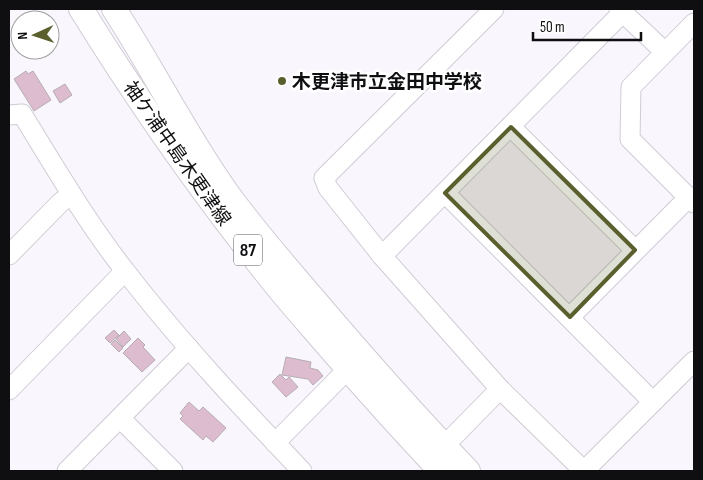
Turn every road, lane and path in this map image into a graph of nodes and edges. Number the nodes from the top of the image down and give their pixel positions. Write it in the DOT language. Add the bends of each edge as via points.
graph roads {
  1 [pos="81,9"];
  2 [pos="114,9"];
  3 [pos="494,9"];
  4 [pos="621,10"];
  5 [pos="694,23"];
  6 [pos="665,52"];
  7 [pos="9,115"];
  8 [pos="511,127"];
  9 [pos="445,193"];
  10 [pos="72,195"];
  11 [pos="691,200"];
  12 [pos="635,250"];
  13 [pos="9,254"];
  14 [pos="382,256"];
  15 [pos="125,272"];
  16 [pos="570,317"];
  17 [pos="189,348"];
  18 [pos="694,361"];
  19 [pos="348,369"];
  20 [pos="500,389"];
  21 [pos="9,390"];
  22 [pos="653,402"];
  23 [pos="120,418"];
  24 [pos="275,443"];
  25 [pos="444,446"];
  26 [pos="67,471"];
  27 [pos="172,471"];
  28 [pos="302,471"];
  29 [pos="441,471"];
  30 [pos="468,471"];
  31 [pos="584,471"];
  1 -- 19 [label="main road, 袖ケ浦中島木更津線 / 87" via="121,73 213,205 269,277"];
  2 -- 25 [label="main road, 袖ケ浦中島木更津線 / 87" via="227,192 375,372"];
  3 -- 14 [label="street" via="324,178 328,188"];
  4 -- 6 [label="street"];
  4 -- 8 [label="street"];
  5 -- 6 [label="street"];
  6 -- 11 [label="street" via="631,88 630,139"];
  7 -- 10 [label="street" via="22,114"];
  8 -- 9 [label="street"];
  8 -- 12 [label="street"];
  9 -- 14 [label="street"];
  9 -- 16 [label="street"];
  10 -- 13 [label="street"];
  10 -- 15 [label="street"];
  11 -- 12 [label="street"];
  12 -- 16 [label="street"];
  14 -- 20 [label="street"];
  15 -- 17 [label="street"];
  15 -- 21 [label="street"];
  16 -- 22 [label="street"];
  17 -- 23 [label="street"];
  17 -- 24 [label="street"];
  18 -- 22 [label="street"];
  19 -- 24 [label="street"];
  19 -- 29 [label="main road, 袖ケ浦中島木更津線 / 87"];
  20 -- 25 [label="street"];
  20 -- 31 [label="street"];
  22 -- 31 [label="street"];
  23 -- 26 [label="street"];
  23 -- 27 [label="street"];
  24 -- 28 [label="street"];
  25 -- 30 [label="main road, 袖ケ浦中島木更津線 / 87"];
}
